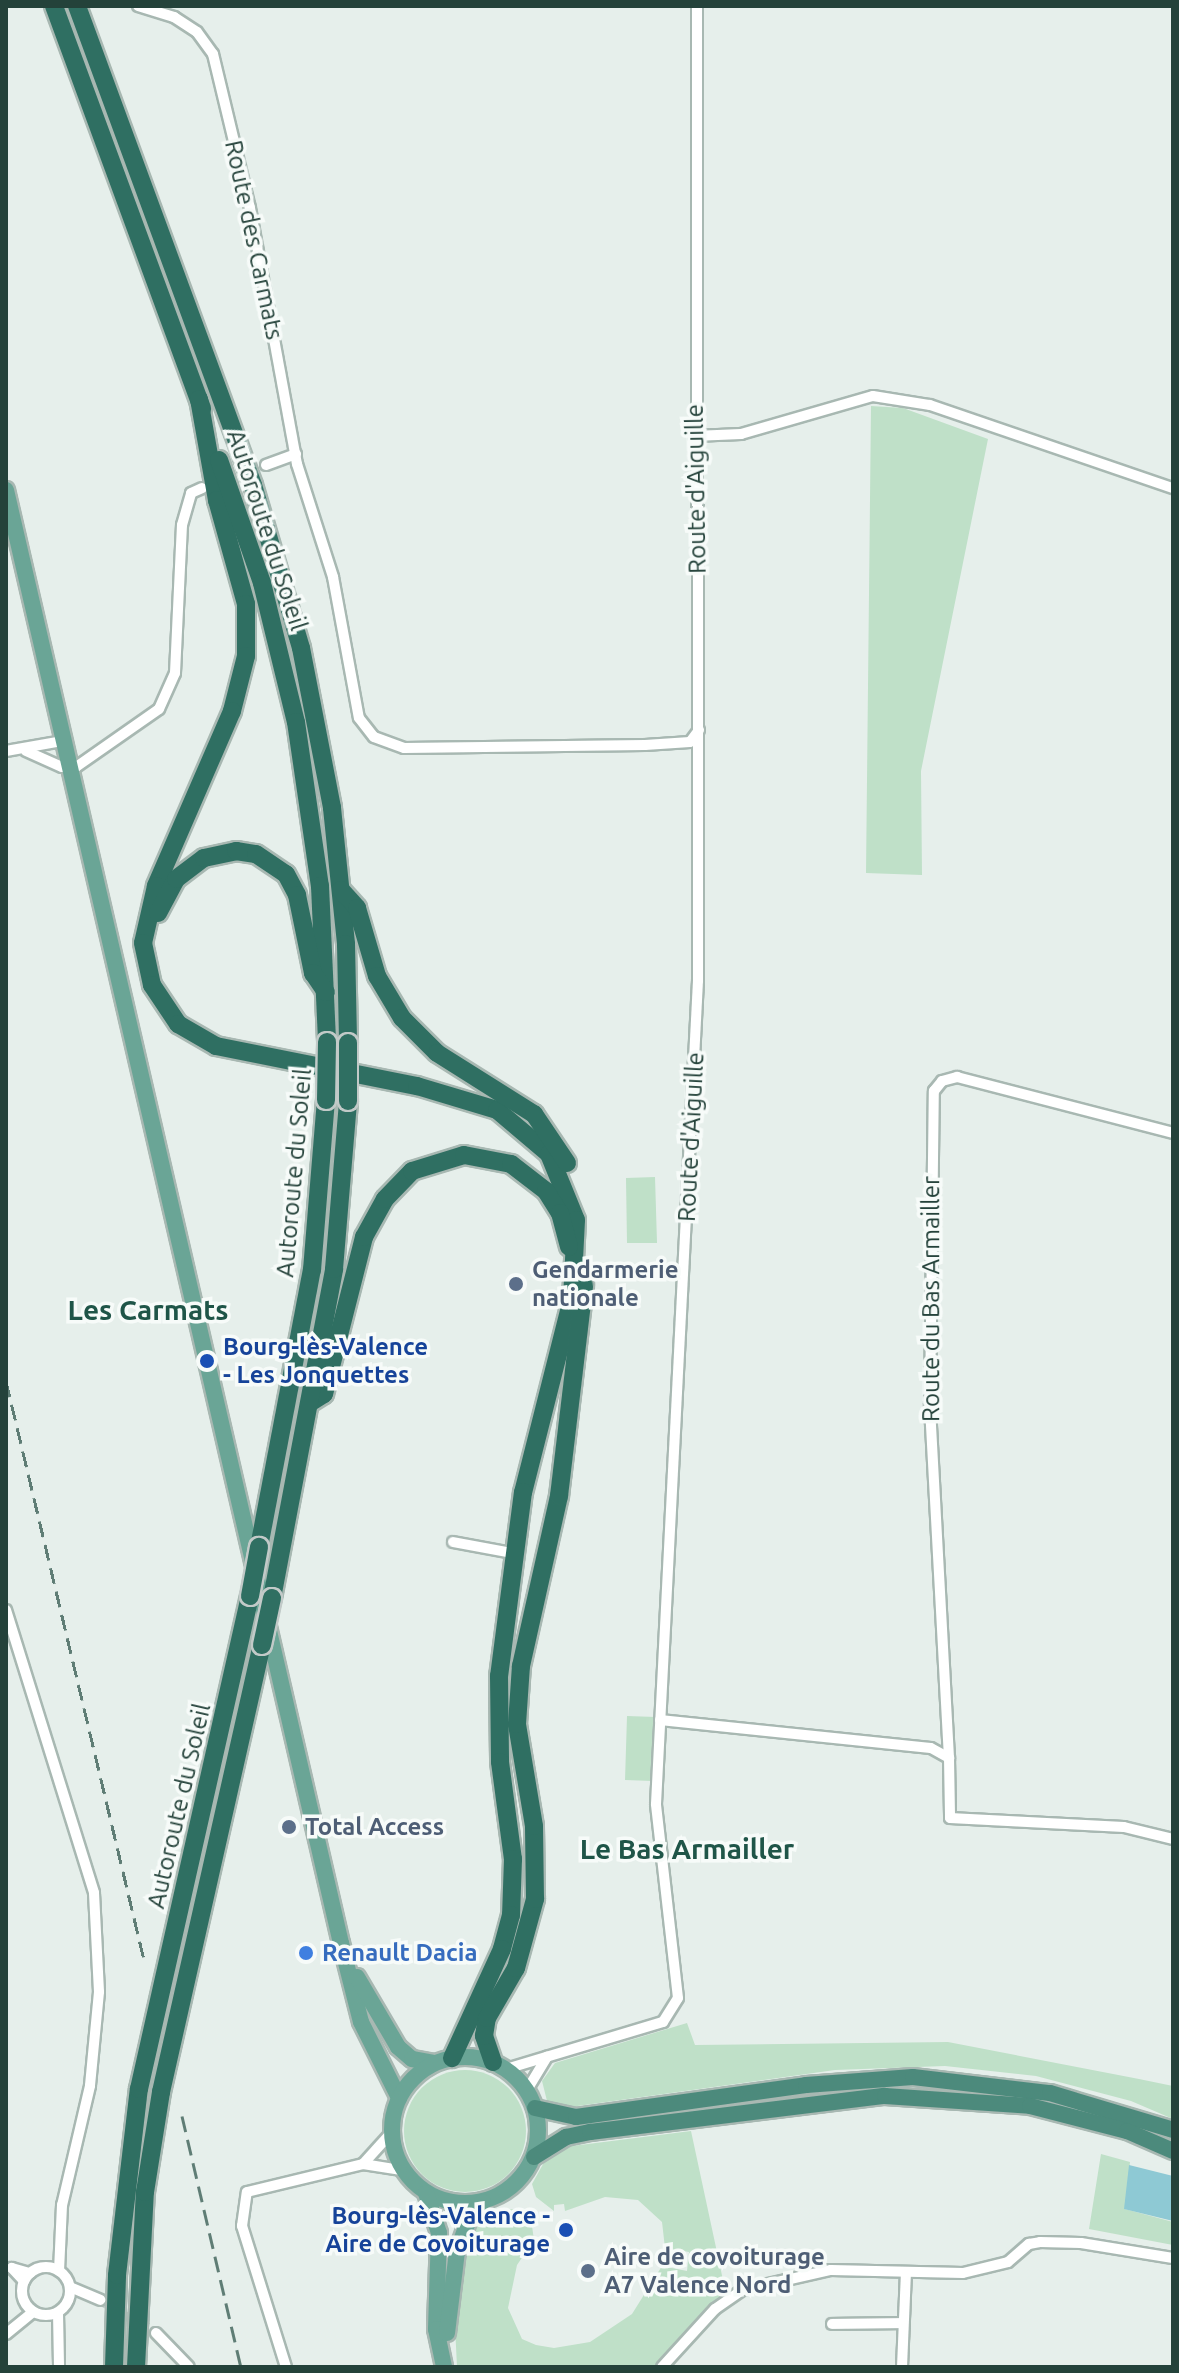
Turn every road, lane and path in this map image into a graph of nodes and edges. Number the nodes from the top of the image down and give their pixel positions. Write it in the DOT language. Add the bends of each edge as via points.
graph roads {
  1 [pos="54,6"];
  2 [pos="77,6"];
  3 [pos="138,6"];
  4 [pos="697,6"];
  5 [pos="199,399"];
  6 [pos="694,436"];
  7 [pos="296,454"];
  8 [pos="266,465"];
  9 [pos="202,488"];
  10 [pos="1173,488"];
  11 [pos="6,490"];
  12 [pos="699,730"];
  13 [pos="63,741"];
  14 [pos="6,751"];
  15 [pos="26,751"];
  16 [pos="69,768"];
  17 [pos="341,890"];
  18 [pos="327,993"];
  19 [pos="1173,1133"];
  20 [pos="569,1166"];
  21 [pos="562,1334"];
  22 [pos="311,1402"];
  23 [pos="453,1542"];
  24 [pos="512,1553"];
  25 [pos="6,1610"];
  26 [pos="660,1720"];
  27 [pos="949,1758"];
  28 [pos="1173,1839"];
  29 [pos="341,1943"];
  30 [pos="548,2055"];
  31 [pos="443,2060"];
  32 [pos="499,2066"];
  33 [pos="527,2090"];
  34 [pos="399,2098"];
  35 [pos="535,2108"];
  36 [pos="1173,2130"];
  37 [pos="391,2133"];
  38 [pos="1173,2151"];
  39 [pos="534,2157"];
  40 [pos="363,2164"];
  41 [pos="402,2170"];
  42 [pos="426,2193"];
  43 [pos="483,2202"];
  44 [pos="57,2246"];
  45 [pos="1173,2258"];
  46 [pos="9,2265"];
  47 [pos="47,2267"];
  48 [pos="59,2271"];
  49 [pos="906,2273"];
  50 [pos="27,2277"];
  51 [pos="70,2293"];
  52 [pos="100,2300"];
  53 [pos="30,2309"];
  54 [pos="52,2314"];
  55 [pos="903,2323"];
  56 [pos="832,2324"];
  57 [pos="10,2331"];
  58 [pos="156,2333"];
  59 [pos="59,2367"];
  60 [pos="114,2367"];
  61 [pos="136,2367"];
  62 [pos="189,2367"];
  63 [pos="286,2367"];
  64 [pos="445,2367"];
  65 [pos="662,2367"];
  66 [pos="902,2367"];
  1 -- 5 [label="highway, Autoroute du Soleil"];
  2 -- 17 [label="highway, Autoroute du Soleil" via="282,577 317,718"];
  3 -- 7 [label="street, Route des Carmats" via="174,17 197,32 213,54 250,208"];
  4 -- 6 [label="street, Route d'Aiguille"];
  5 -- 18 [label="highway, Autoroute du Soleil" via="281,653 311,812"];
  5 -- 21 [label="highway" via="217,500 246,604 246,656 232,711 149,909 143,943 152,985 178,1024 216,1046 450,1094 517,1122 549,1154 576,1220 572,1299"];
  6 -- 10 [label="street" via="741,434 873,396 930,405"];
  6 -- 12 [label="street, Route d'Aiguille"];
  7 -- 8 [label="street"];
  7 -- 12 [label="street, Route des Carmats" via="333,577 359,718 374,737 404,748 645,745 690,742"];
  9 -- 16 [label="street" via="191,493 182,525 175,673 159,709 90,760"];
  11 -- 13 [label="main road"];
  12 -- 26 [label="street, Route d'Aiguille" via="698,981"];
  13 -- 15 [label="street"];
  13 -- 16 [label="main road"];
  14 -- 15 [label="street"];
  15 -- 16 [label="street"];
  16 -- 29 [label="main road"];
  17 -- 20 [label="highway" via="357,908 377,976 402,1018 437,1053 534,1114"];
  17 -- 22 [label="highway, Autoroute du Soleil, bridge" via="348,1101 338,1231"];
  18 -- 20 [label="highway" via="313,973 297,895 274,864 256,854 218,853 190,867 166,893 151,940 153,958 165,995 193,1026 236,1045 423,1080 487,1098 530,1123"];
  18 -- 60 [label="highway, Autoroute du Soleil, bridge" via="326,1100 312,1270 250,1596 139,2089 117,2275"];
  19 -- 27 [label="street, Route du Bas Armailler" via="957,1077 942,1081 934,1091 930,1404"];
  20 -- 32 [label="highway" via="585,1215 587,1249 559,1496 521,1666 517,1724 534,1826 535,1899 516,1968 487,2018 484,2036"];
  21 -- 22 [label="highway" via="569,1249 560,1213 546,1191 530,1175 499,1160 447,1156 412,1171 376,1214 364,1237 324,1394"];
  21 -- 24 [label="highway"];
  22 -- 61 [label="highway, Autoroute du Soleil, bridge" via="161,2092 145,2192"];
  23 -- 24 [label="street"];
  24 -- 31 [label="highway" via="499,1676 500,1762 513,1859 511,1915 502,1949"];
  25 -- 44 [label="street" via="94,1893 99,1992 90,2086"];
  26 -- 27 [label="street" via="931,1748"];
  26 -- 30 [label="street, Route d'Aiguille" via="658,1843 677,1967 676,2007 651,2027"];
  27 -- 28 [label="street" via="950,1818 1124,1827"];
  29 -- 31 [label="main road" via="377,2019 398,2047 412,2059"];
  29 -- 34 [label="main road" via="361,2022"];
  30 -- 32 [label="street, Route d'Aiguille"];
  30 -- 33 [label="street"];
  31 -- 32 [label="main road"];
  31 -- 34 [label="main road" via="412,2078"];
  32 -- 33 [label="main road"];
  33 -- 35 [label="main road"];
  34 -- 37 [label="main road"];
  35 -- 36 [label="highway" via="576,2117 806,2085 913,2077 1050,2093"];
  35 -- 39 [label="main road" via="539,2133"];
  37 -- 40 [label="street"];
  37 -- 41 [label="main road"];
  38 -- 39 [label="highway" via="1127,2131 1030,2106 885,2096 590,2132 566,2137"];
  39 -- 43 [label="main road" via="512,2186"];
  40 -- 41 [label="street"];
  40 -- 63 [label="street" via="247,2192 242,2226"];
  41 -- 42 [label="main road"];
  42 -- 43 [label="main road" via="463,2204"];
  42 -- 64 [label="main road" via="439,2233 436,2329"];
  43 -- 64 [label="main road" via="469,2219 457,2252 446,2318"];
  44 -- 47 [label="street"];
  44 -- 48 [label="street"];
  45 -- 49 [label="street" via="1040,2242 989,2269"];
  46 -- 50 [label="street"];
  47 -- 48 [label="street"];
  47 -- 50 [label="street"];
  48 -- 51 [label="street"];
  49 -- 55 [label="street"];
  49 -- 65 [label="street" via="831,2270 742,2290 715,2309"];
  50 -- 53 [label="street"];
  51 -- 52 [label="street"];
  51 -- 54 [label="street"];
  53 -- 54 [label="street"];
  53 -- 57 [label="street"];
  54 -- 59 [label="street"];
  55 -- 56 [label="street"];
  55 -- 66 [label="street"];
  58 -- 62 [label="street"];
}
